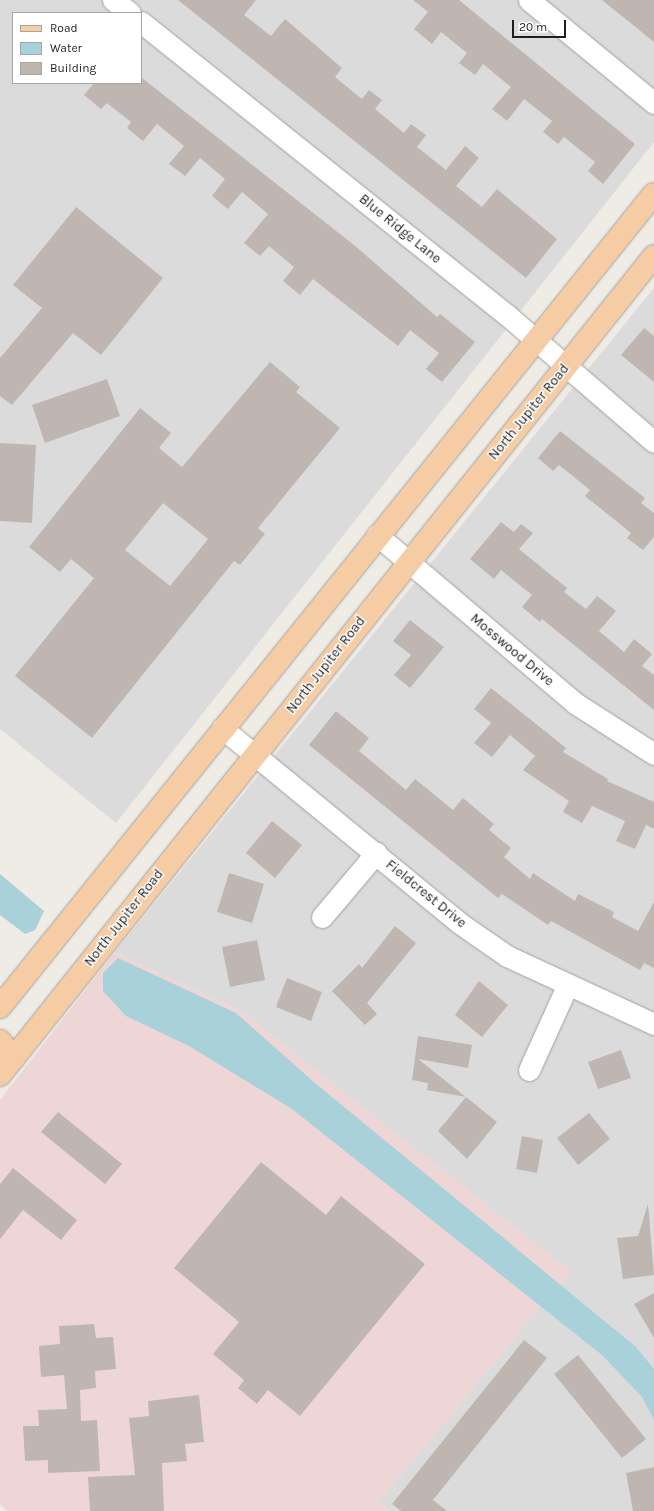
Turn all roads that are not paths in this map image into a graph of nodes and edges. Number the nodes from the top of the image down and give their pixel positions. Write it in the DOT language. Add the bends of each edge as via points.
graph roads {
  1 [pos="114,0"];
  2 [pos="529,0"];
  3 [pos="129,12"];
  4 [pos="142,23"];
  5 [pos="654,103"];
  6 [pos="654,194"];
  7 [pos="654,256"];
  8 [pos="536,341"];
  9 [pos="566,368"];
  10 [pos="654,442"];
  11 [pos="377,535"];
  12 [pos="408,562"];
  13 [pos="222,728"];
  14 [pos="654,754"];
  15 [pos="256,755"];
  16 [pos="376,853"];
  17 [pos="322,917"];
  18 [pos="568,984"];
  19 [pos="0,1007"];
  20 [pos="654,1024"];
  21 [pos="0,1041"];
  22 [pos="14,1058"];
  23 [pos="529,1070"];
  24 [pos="0,1075"];
  1 -- 3 [label="street"];
  2 -- 5 [label="street"];
  4 -- 8 [label="street, Blue Ridge Lane"];
  6 -- 8 [label="main road"];
  7 -- 9 [label="main road, North Jupiter Road"];
  8 -- 9 [label="street, Blue Ridge Lane"];
  8 -- 11 [label="main road"];
  9 -- 10 [label="street, Blue Ridge Lane"];
  9 -- 12 [label="main road, North Jupiter Road"];
  11 -- 12 [label="street, Mosswood Drive"];
  11 -- 13 [label="main road"];
  12 -- 14 [label="street, Mosswood Drive" via="575,703"];
  12 -- 15 [label="main road, North Jupiter Road"];
  13 -- 15 [label="street, Fieldcrest Drive"];
  13 -- 19 [label="main road"];
  15 -- 16 [label="street, Fieldcrest Drive"];
  15 -- 22 [label="main road, North Jupiter Road"];
  16 -- 17 [label="street"];
  16 -- 18 [label="street, Fieldcrest Drive" via="458,922 507,956"];
  18 -- 20 [label="street, Fieldcrest Drive"];
  18 -- 23 [label="street"];
  21 -- 22 [label="main road"];
  22 -- 24 [label="main road, North Jupiter Road"];
}
